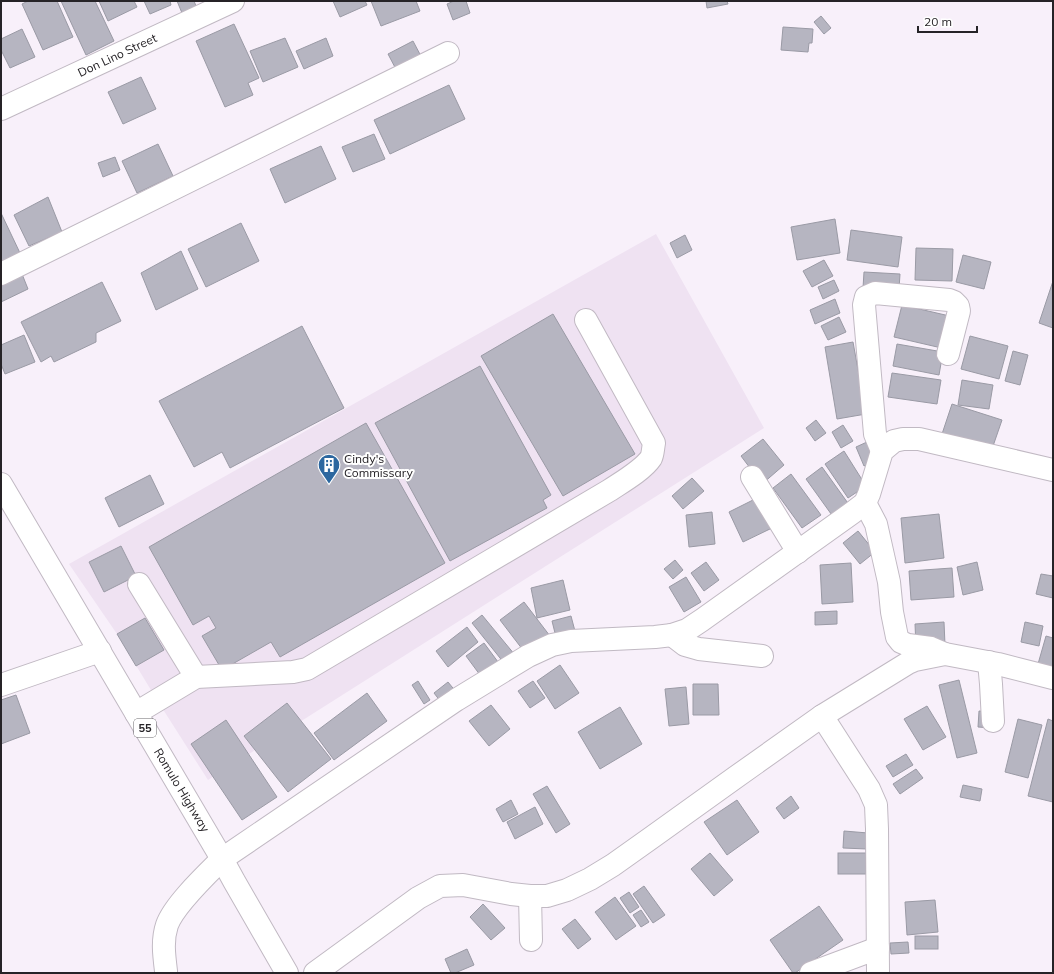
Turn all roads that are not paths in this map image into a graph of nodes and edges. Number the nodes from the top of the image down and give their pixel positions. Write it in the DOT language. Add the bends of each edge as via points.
graph roads {
  1 [pos="233,1"];
  2 [pos="448,53"];
  3 [pos="3,103"];
  4 [pos="1,274"];
  5 [pos="586,320"];
  6 [pos="948,354"];
  7 [pos="882,451"];
  8 [pos="1053,470"];
  9 [pos="752,477"];
  10 [pos="1,484"];
  11 [pos="865,503"];
  12 [pos="798,552"];
  13 [pos="139,584"];
  14 [pos="672,635"];
  15 [pos="100,651"];
  16 [pos="945,654"];
  17 [pos="762,656"];
  18 [pos="989,662"];
  19 [pos="196,677"];
  20 [pos="1053,678"];
  21 [pos="1,685"];
  22 [pos="136,713"];
  23 [pos="822,716"];
  24 [pos="993,721"];
  25 [pos="222,859"];
  26 [pos="530,896"];
  27 [pos="531,940"];
  28 [pos="878,948"];
  29 [pos="166,971"];
  30 [pos="287,973"];
  31 [pos="315,973"];
  32 [pos="811,973"];
  33 [pos="878,973"];
  1 -- 3 [label="main road, Don Lino Street"];
  2 -- 4 [label="main road"];
  5 -- 19 [label="main road" via="654,443 651,458 642,467 603,494 307,669"];
  6 -- 7 [label="main road" via="959,311 954,302 875,293 866,297 864,305 871,402 875,434"];
  7 -- 8 [label="main road" via="894,441 919,440"];
  7 -- 11 [label="main road"];
  9 -- 12 [label="main road"];
  10 -- 15 [label="main road, Romulo Highway / 55"];
  11 -- 12 [label="main road"];
  11 -- 16 [label="main road" via="876,524 889,582 897,637 908,645 931,648"];
  12 -- 14 [label="main road" via="687,630"];
  13 -- 19 [label="main road"];
  14 -- 17 [label="main road" via="685,644 699,649"];
  14 -- 25 [label="main road" via="571,641 552,645 528,656 456,700"];
  15 -- 21 [label="main road"];
  15 -- 22 [label="main road, Romulo Highway / 55"];
  16 -- 18 [label="main road"];
  16 -- 23 [label="main road" via="908,663"];
  18 -- 20 [label="main road"];
  18 -- 24 [label="main road"];
  19 -- 22 [label="main road"];
  22 -- 25 [label="main road, Romulo Highway / 55"];
  23 -- 26 [label="main road" via="613,865 567,890 546,896"];
  23 -- 28 [label="main road" via="876,805"];
  25 -- 29 [label="main road" via="196,885 167,924 163,947"];
  25 -- 30 [label="main road, Romulo Highway / 55"];
  26 -- 27 [label="main road"];
  26 -- 31 [label="main road" via="463,885 440,886 418,898"];
  28 -- 32 [label="main road"];
  28 -- 33 [label="main road"];
}
